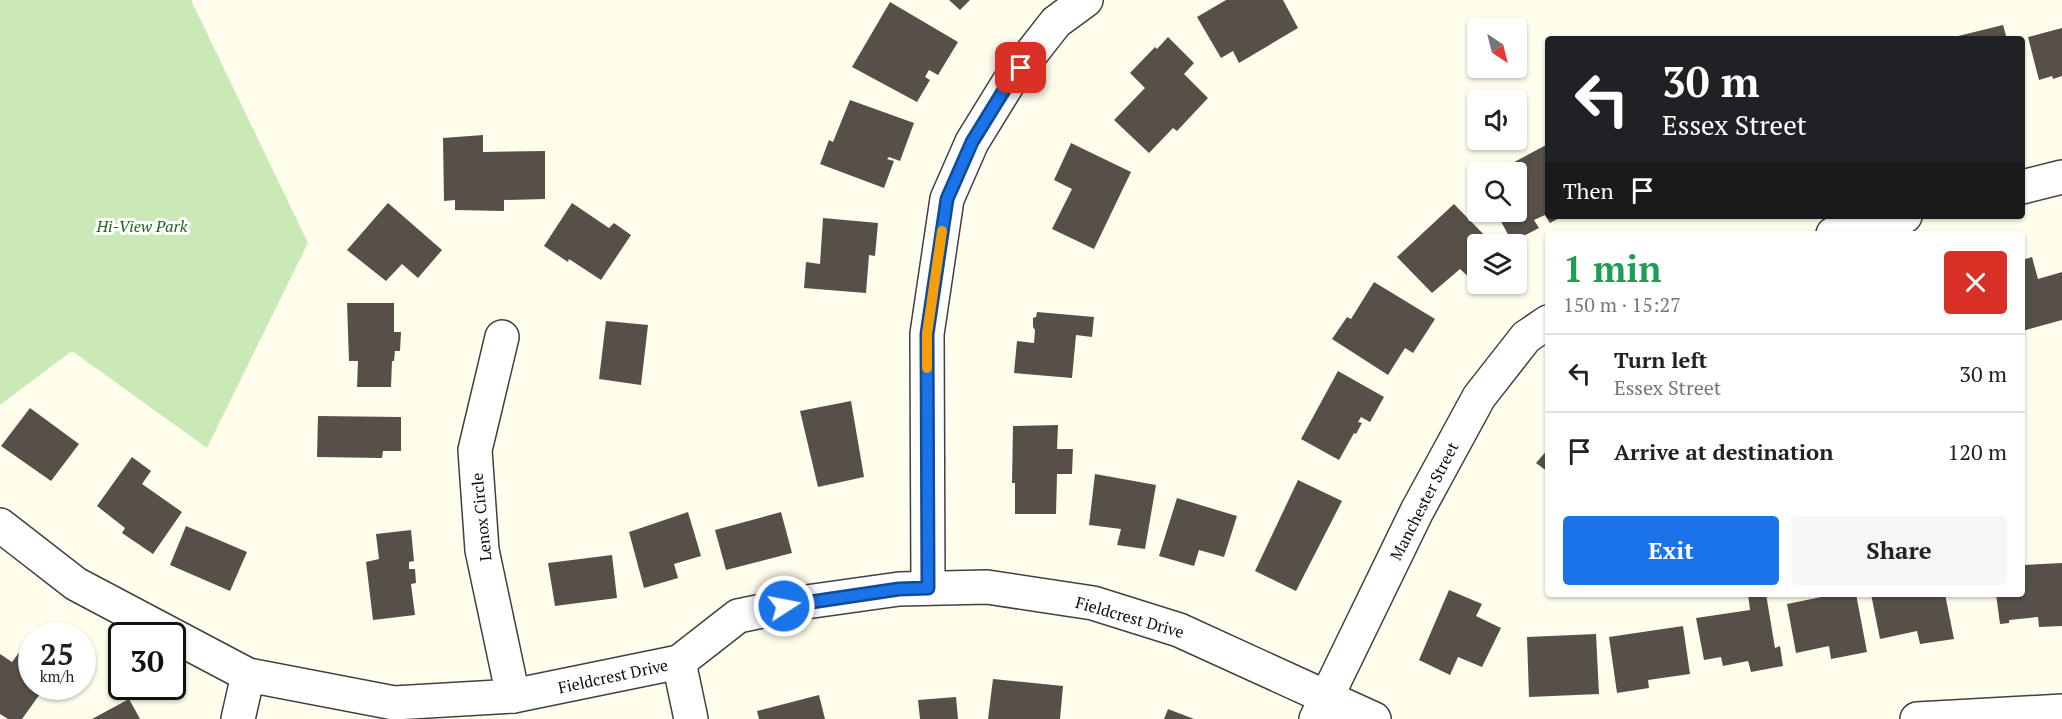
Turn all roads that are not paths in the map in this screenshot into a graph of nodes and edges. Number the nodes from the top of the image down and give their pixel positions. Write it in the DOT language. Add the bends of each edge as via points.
graph roads {
  1 [pos="1086,0"];
  2 [pos="2062,177"];
  3 [pos="2025,186"];
  4 [pos="1893,219"];
  5 [pos="1845,231"];
  6 [pos="1545,324"];
  7 [pos="502,337"];
  8 [pos="0,525"];
  9 [pos="928,588"];
  10 [pos="679,662"];
  11 [pos="248,675"];
  12 [pos="513,696"];
  13 [pos="1322,709"];
  14 [pos="2062,711"];
  15 [pos="238,719"];
  16 [pos="691,719"];
  17 [pos="1374,719"];
  18 [pos="1917,719"];
  1 -- 9 [label="street" via="1056,22 1009,82 972,142 947,199 927,334"];
  2 -- 3 [label="street"];
  4 -- 5 [label="street"];
  6 -- 13 [label="street, Manchester Street" via="1526,337 1479,397 1417,511"];
  7 -- 12 [label="street, Lenox Circle" via="475,450 482,550"];
  8 -- 11 [label="street, Fieldcrest Drive" via="76,584"];
  9 -- 10 [label="street, Fieldcrest Drive" via="806,602 738,616"];
  9 -- 13 [label="street, Fieldcrest Drive" via="987,587 1093,603 1179,630"];
  10 -- 12 [label="street, Fieldcrest Drive"];
  10 -- 16 [label="street"];
  11 -- 12 [label="street, Fieldcrest Drive" via="394,703"];
  11 -- 15 [label="street"];
  13 -- 17 [label="street, Fieldcrest Drive"];
  14 -- 18 [label="street"];
}
